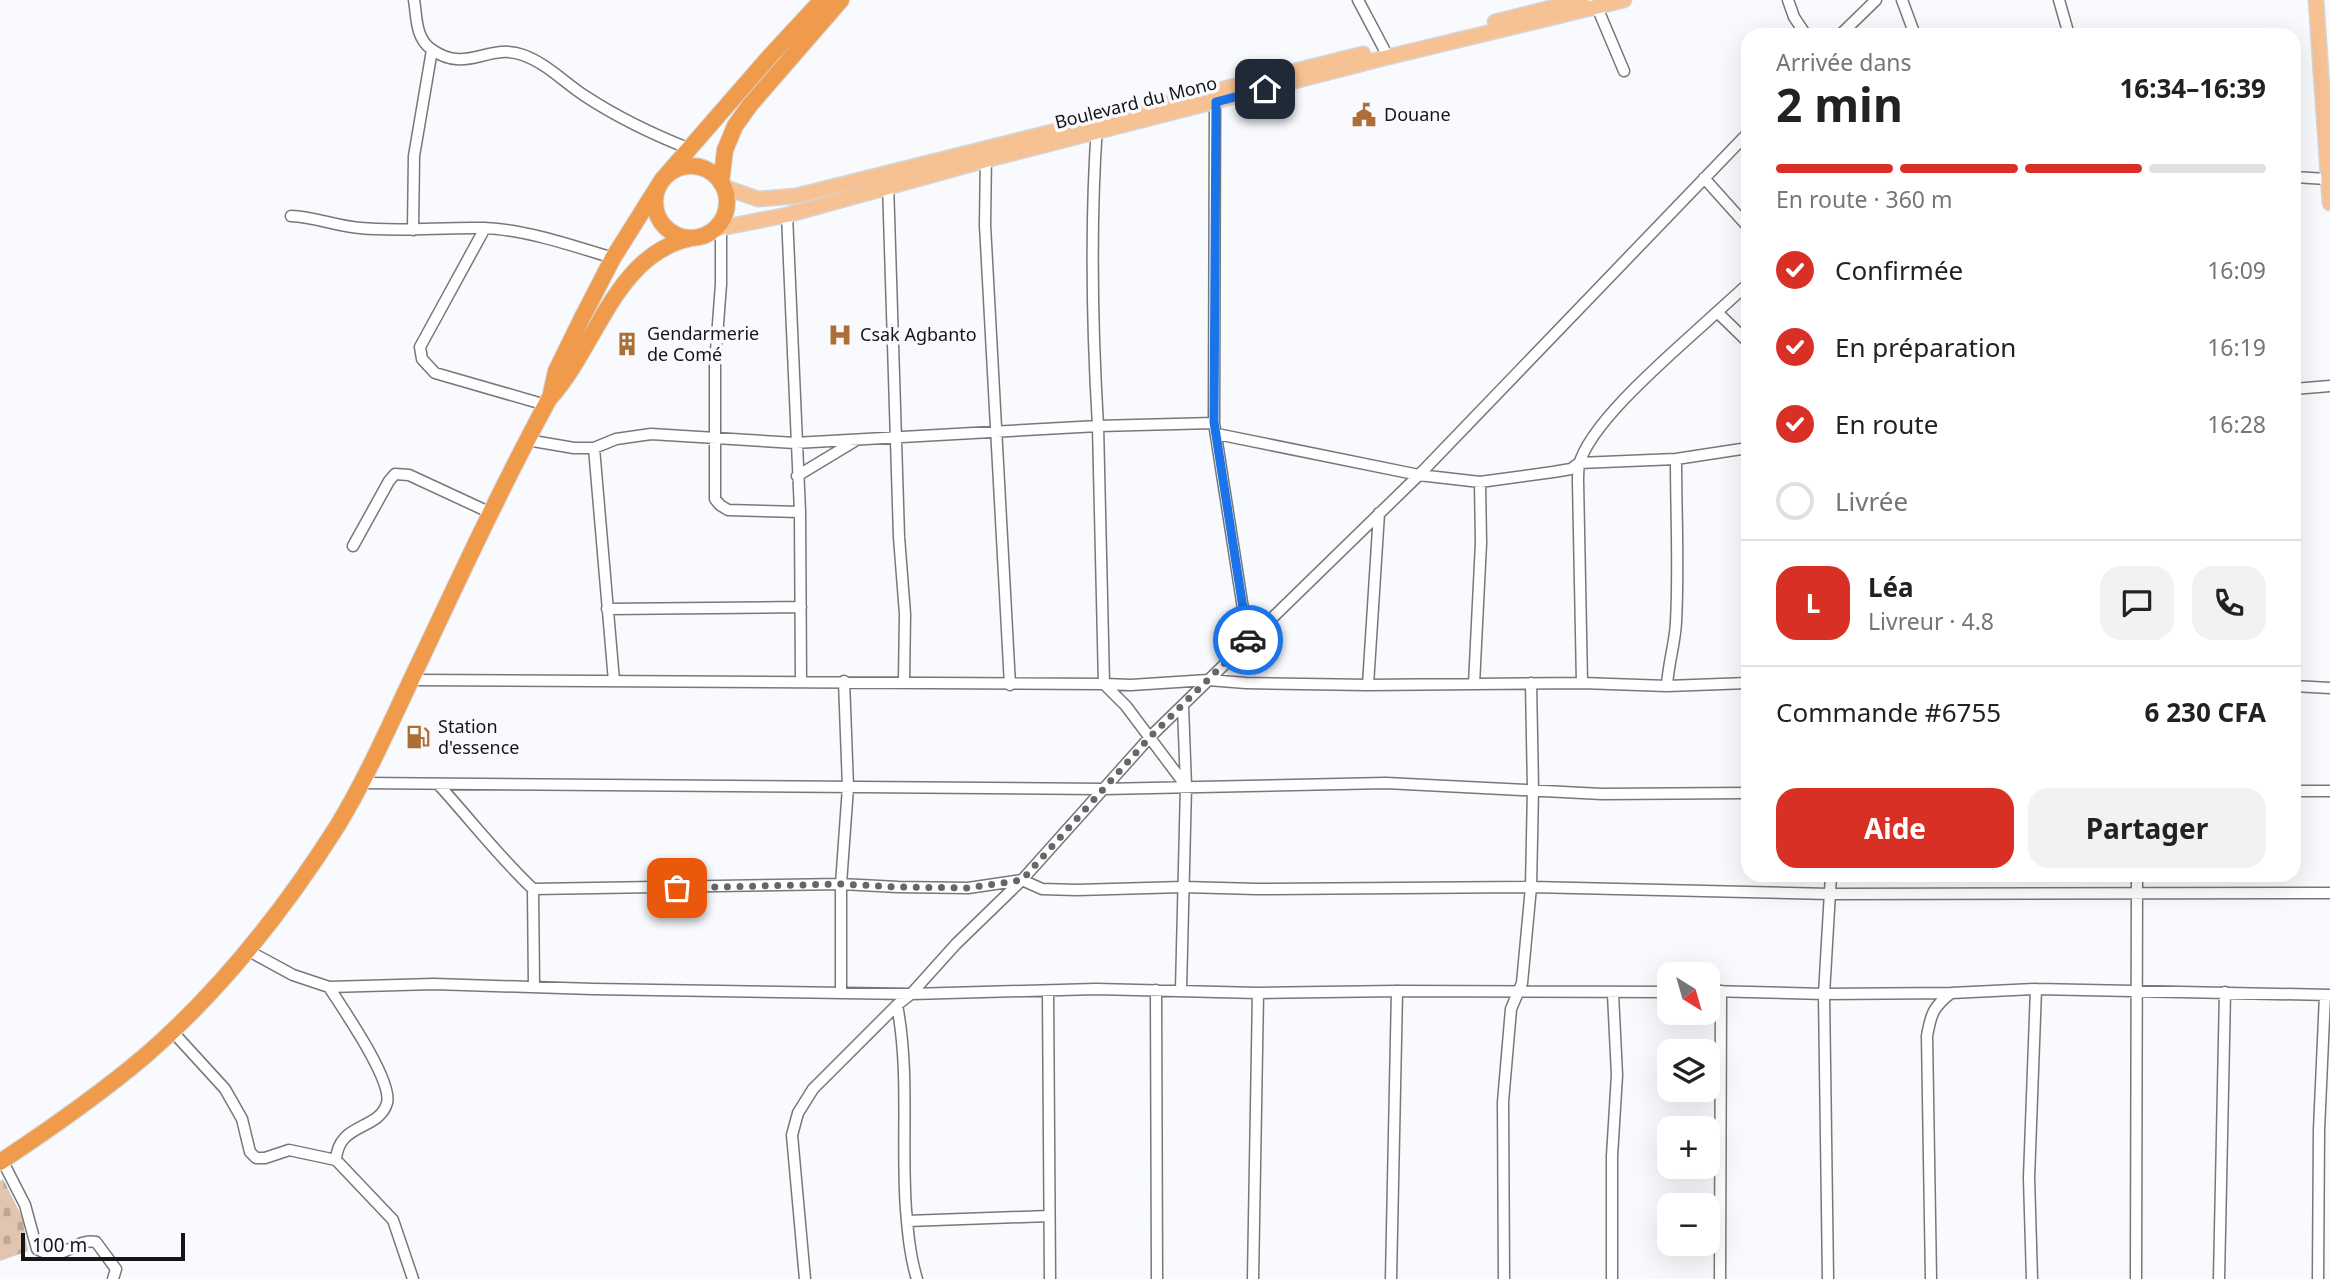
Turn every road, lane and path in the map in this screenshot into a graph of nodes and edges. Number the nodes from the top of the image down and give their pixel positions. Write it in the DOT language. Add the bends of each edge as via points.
graph roads {
  1 [pos="414,0"];
  2 [pos="822,0"];
  3 [pos="841,0"];
  4 [pos="1358,0"];
  5 [pos="1582,0"];
  6 [pos="1624,0"];
  7 [pos="1788,0"];
  8 [pos="1876,0"];
  9 [pos="1902,0"];
  10 [pos="2059,0"];
  11 [pos="2316,0"];
  12 [pos="1595,4"];
  13 [pos="1801,28"];
  14 [pos="1847,28"];
  15 [pos="1912,28"];
  16 [pos="2067,28"];
  17 [pos="1384,49"];
  18 [pos="432,50"];
  19 [pos="1624,71"];
  20 [pos="1215,96"];
  21 [pos="1097,126"];
  22 [pos="1741,140"];
  23 [pos="690,149"];
  24 [pos="986,154"];
  25 [pos="2301,177"];
  26 [pos="1704,178"];
  27 [pos="2327,179"];
  28 [pos="662,180"];
  29 [pos="888,180"];
  30 [pos="722,185"];
  31 [pos="2330,204"];
  32 [pos="787,215"];
  33 [pos="291,216"];
  34 [pos="1741,219"];
  35 [pos="485,228"];
  36 [pos="721,228"];
  37 [pos="413,230"];
  38 [pos="696,238"];
  39 [pos="613,258"];
  40 [pos="1741,290"];
  41 [pos="1717,312"];
  42 [pos="1741,335"];
  43 [pos="2330,386"];
  44 [pos="2301,388"];
  45 [pos="548,402"];
  46 [pos="1214,422"];
  47 [pos="1098,426"];
  48 [pos="997,431"];
  49 [pos="1217,434"];
  50 [pos="897,437"];
  51 [pos="713,438"];
  52 [pos="527,440"];
  53 [pos="856,440"];
  54 [pos="795,443"];
  55 [pos="594,448"];
  56 [pos="1741,450"];
  57 [pos="1676,459"];
  58 [pos="1580,463"];
  59 [pos="1419,475"];
  60 [pos="797,476"];
  61 [pos="1480,482"];
  62 [pos="800,512"];
  63 [pos="491,513"];
  64 [pos="1379,513"];
  65 [pos="353,546"];
  66 [pos="801,607"];
  67 [pos="607,609"];
  68 [pos="1250,639"];
  69 [pos="411,680"];
  70 [pos="1208,680"];
  71 [pos="614,681"];
  72 [pos="844,681"];
  73 [pos="904,681"];
  74 [pos="801,682"];
  75 [pos="1531,683"];
  76 [pos="1582,683"];
  77 [pos="1741,683"];
  78 [pos="1104,684"];
  79 [pos="1474,684"];
  80 [pos="1010,685"];
  81 [pos="1368,685"];
  82 [pos="1667,686"];
  83 [pos="2301,686"];
  84 [pos="2330,688"];
  85 [pos="1183,706"];
  86 [pos="1150,737"];
  87 [pos="362,783"];
  88 [pos="438,784"];
  89 [pos="1186,786"];
  90 [pos="848,787"];
  91 [pos="1103,789"];
  92 [pos="1533,789"];
  93 [pos="2301,791"];
  94 [pos="2330,791"];
  95 [pos="1741,793"];
  96 [pos="1022,880"];
  97 [pos="1830,882"];
  98 [pos="2137,882"];
  99 [pos="841,884"];
  100 [pos="1183,887"];
  101 [pos="1531,887"];
  102 [pos="533,889"];
  103 [pos="2137,892"];
  104 [pos="2330,893"];
  105 [pos="1829,894"];
  106 [pos="247,950"];
  107 [pos="534,986"];
  108 [pos="329,987"];
  109 [pos="2036,989"];
  110 [pos="1156,990"];
  111 [pos="1181,990"];
  112 [pos="1048,991"];
  113 [pos="1397,991"];
  114 [pos="1721,991"];
  115 [pos="1657,992"];
  116 [pos="2136,992"];
  117 [pos="2225,992"];
  118 [pos="841,993"];
  119 [pos="1258,993"];
  120 [pos="1519,993"];
  121 [pos="1613,993"];
  122 [pos="1951,993"];
  123 [pos="911,994"];
  124 [pos="1824,994"];
  125 [pos="2328,995"];
  126 [pos="897,1005"];
  127 [pos="172,1031"];
  128 [pos="336,1160"];
  129 [pos="1,1161"];
  130 [pos="1049,1216"];
  131 [pos="907,1221"];
  132 [pos="113,1279"];
  133 [pos="413,1279"];
  134 [pos="805,1279"];
  135 [pos="917,1279"];
  136 [pos="1050,1279"];
  137 [pos="1157,1279"];
  138 [pos="1254,1279"];
  139 [pos="1391,1279"];
  140 [pos="1504,1279"];
  141 [pos="1612,1279"];
  142 [pos="1720,1279"];
  143 [pos="1828,1279"];
  144 [pos="1931,1279"];
  145 [pos="2032,1279"];
  146 [pos="2136,1279"];
  147 [pos="2219,1279"];
  148 [pos="2318,1279"];
  1 -- 18 [label="street" via="419,33"];
  2 -- 23 [label="highway"];
  3 -- 30 [label="highway" via="735,126 725,150"];
  4 -- 17 [label="street"];
  5 -- 17 [label="main road, Boulevard du Mono"];
  6 -- 12 [label="main road, Boulevard du Mono"];
  7 -- 13 [label="street"];
  8 -- 14 [label="street"];
  9 -- 15 [label="street"];
  10 -- 16 [label="street"];
  11 -- 27 [label="main road"];
  12 -- 19 [label="street"];
  12 -- 20 [label="main road, Boulevard du Mono"];
  17 -- 20 [label="main road, Boulevard du Mono"];
  18 -- 23 [label="street" via="459,61 505,51 520,53 636,127"];
  18 -- 37 [label="street" via="414,156"];
  20 -- 21 [label="main road, Boulevard du Mono"];
  20 -- 46 [label="street"];
  21 -- 24 [label="main road, Boulevard du Mono"];
  21 -- 47 [label="street" via="1093,349"];
  22 -- 26 [label="street"];
  23 -- 28 [label="highway"];
  24 -- 29 [label="main road, Boulevard du Mono"];
  24 -- 48 [label="street" via="985,225"];
  25 -- 27 [label="street"];
  26 -- 34 [label="street"];
  26 -- 59 [label="street"];
  27 -- 31 [label="main road"];
  28 -- 30 [label="highway" via="689,166 707,170"];
  28 -- 38 [label="highway" via="654,200 659,220 673,234"];
  28 -- 39 [label="highway"];
  29 -- 30 [label="main road, Boulevard du Mono" via="768,200"];
  29 -- 32 [label="main road, Boulevard du Mono"];
  29 -- 50 [label="street"];
  30 -- 38 [label="highway" via="726,197 723,218 709,233"];
  32 -- 36 [label="main road, Boulevard du Mono"];
  32 -- 54 [label="street"];
  33 -- 37 [label="street" via="349,227"];
  35 -- 37 [label="street"];
  35 -- 39 [label="street"];
  35 -- 45 [label="street" via="420,347 422,359 435,373"];
  36 -- 38 [label="main road, Boulevard du Mono"];
  36 -- 51 [label="street"];
  38 -- 45 [label="highway" via="673,242 626,280 571,373"];
  39 -- 45 [label="highway" via="556,371"];
  40 -- 41 [label="street"];
  41 -- 42 [label="street"];
  41 -- 58 [label="street" via="1620,402"];
  43 -- 44 [label="street"];
  45 -- 52 [label="highway"];
  46 -- 47 [label="street"];
  46 -- 49 [label="street"];
  47 -- 48 [label="street"];
  47 -- 78 [label="street"];
  48 -- 50 [label="street"];
  48 -- 80 [label="street"];
  49 -- 59 [label="street"];
  49 -- 68 [label="street"];
  50 -- 53 [label="street"];
  50 -- 73 [label="street"];
  51 -- 54 [label="street"];
  51 -- 55 [label="street" via="632,435"];
  51 -- 62 [label="street" via="715,499 720,505 728,510"];
  52 -- 55 [label="street"];
  52 -- 63 [label="highway"];
  53 -- 54 [label="street"];
  53 -- 60 [label="street"];
  54 -- 60 [label="street"];
  55 -- 67 [label="street"];
  56 -- 57 [label="street"];
  57 -- 58 [label="street"];
  57 -- 82 [label="street" via="1676,619"];
  58 -- 61 [label="street" via="1553,472"];
  58 -- 76 [label="street"];
  59 -- 61 [label="street"];
  59 -- 64 [label="street"];
  60 -- 62 [label="street"];
  61 -- 79 [label="street"];
  62 -- 66 [label="street"];
  63 -- 65 [label="street" via="410,475 395,474"];
  63 -- 69 [label="highway"];
  64 -- 68 [label="street"];
  64 -- 81 [label="street"];
  66 -- 67 [label="street"];
  66 -- 74 [label="street"];
  67 -- 71 [label="street"];
  68 -- 70 [label="street"];
  69 -- 71 [label="street"];
  69 -- 87 [label="highway"];
  70 -- 78 [label="street"];
  70 -- 81 [label="street"];
  70 -- 85 [label="street"];
  71 -- 74 [label="street"];
  72 -- 73 [label="street"];
  72 -- 74 [label="street"];
  72 -- 90 [label="street"];
  73 -- 80 [label="street"];
  75 -- 76 [label="street"];
  75 -- 79 [label="street"];
  75 -- 92 [label="street"];
  76 -- 82 [label="street"];
  77 -- 82 [label="street"];
  78 -- 80 [label="street"];
  78 -- 86 [label="street"];
  79 -- 81 [label="street"];
  83 -- 84 [label="street"];
  85 -- 86 [label="street"];
  85 -- 89 [label="street"];
  86 -- 89 [label="street"];
  86 -- 91 [label="street"];
  87 -- 88 [label="street"];
  87 -- 106 [label="highway" via="307,871"];
  88 -- 90 [label="street"];
  88 -- 102 [label="street"];
  89 -- 91 [label="street"];
  89 -- 92 [label="street" via="1386,783"];
  89 -- 100 [label="street"];
  90 -- 91 [label="street"];
  90 -- 99 [label="street"];
  91 -- 96 [label="street"];
  92 -- 95 [label="street" via="1602,794"];
  92 -- 101 [label="street"];
  93 -- 94 [label="street"];
  96 -- 99 [label="street" via="968,888"];
  96 -- 100 [label="street" via="1042,889"];
  96 -- 123 [label="street"];
  97 -- 105 [label="street"];
  98 -- 103 [label="street"];
  99 -- 102 [label="street"];
  99 -- 118 [label="street"];
  100 -- 101 [label="street"];
  100 -- 111 [label="street"];
  101 -- 105 [label="street"];
  101 -- 120 [label="street"];
  102 -- 107 [label="street"];
  103 -- 104 [label="street"];
  103 -- 105 [label="street"];
  103 -- 116 [label="street"];
  105 -- 124 [label="street"];
  106 -- 108 [label="street" via="293,975"];
  106 -- 127 [label="highway"];
  107 -- 108 [label="street"];
  107 -- 118 [label="street"];
  108 -- 128 [label="street" via="364,1039 388,1097 379,1115 340,1140"];
  109 -- 116 [label="street"];
  109 -- 122 [label="street"];
  109 -- 145 [label="street" via="2029,1178"];
  110 -- 111 [label="street"];
  110 -- 112 [label="street"];
  110 -- 137 [label="street"];
  111 -- 119 [label="street"];
  112 -- 123 [label="street"];
  112 -- 130 [label="street"];
  113 -- 119 [label="street"];
  113 -- 120 [label="street"];
  113 -- 139 [label="street"];
  114 -- 124 [label="street"];
  114 -- 142 [label="street"];
  115 -- 121 [label="street"];
  116 -- 117 [label="street"];
  116 -- 146 [label="street"];
  117 -- 125 [label="street"];
  117 -- 147 [label="street"];
  118 -- 123 [label="street"];
  119 -- 138 [label="street"];
  120 -- 121 [label="street"];
  120 -- 140 [label="street" via="1511,1009 1503,1102"];
  121 -- 141 [label="street" via="1617,1074"];
  122 -- 124 [label="street"];
  122 -- 144 [label="street" via="1937,1004 1927,1036"];
  123 -- 126 [label="street"];
  124 -- 143 [label="street"];
  125 -- 148 [label="street" via="2319,1130"];
  126 -- 131 [label="street" via="905,1070"];
  126 -- 134 [label="street" via="813,1089 798,1113 792,1135"];
  127 -- 128 [label="street" via="225,1089 256,1157 289,1150"];
  127 -- 129 [label="highway" via="118,1079"];
  128 -- 133 [label="street" via="393,1220"];
  129 -- 132 [label="street" via="25,1205 37,1250 59,1255 87,1240 96,1242 116,1269"];
  130 -- 131 [label="street"];
  130 -- 136 [label="street"];
  131 -- 135 [label="street"];
}
